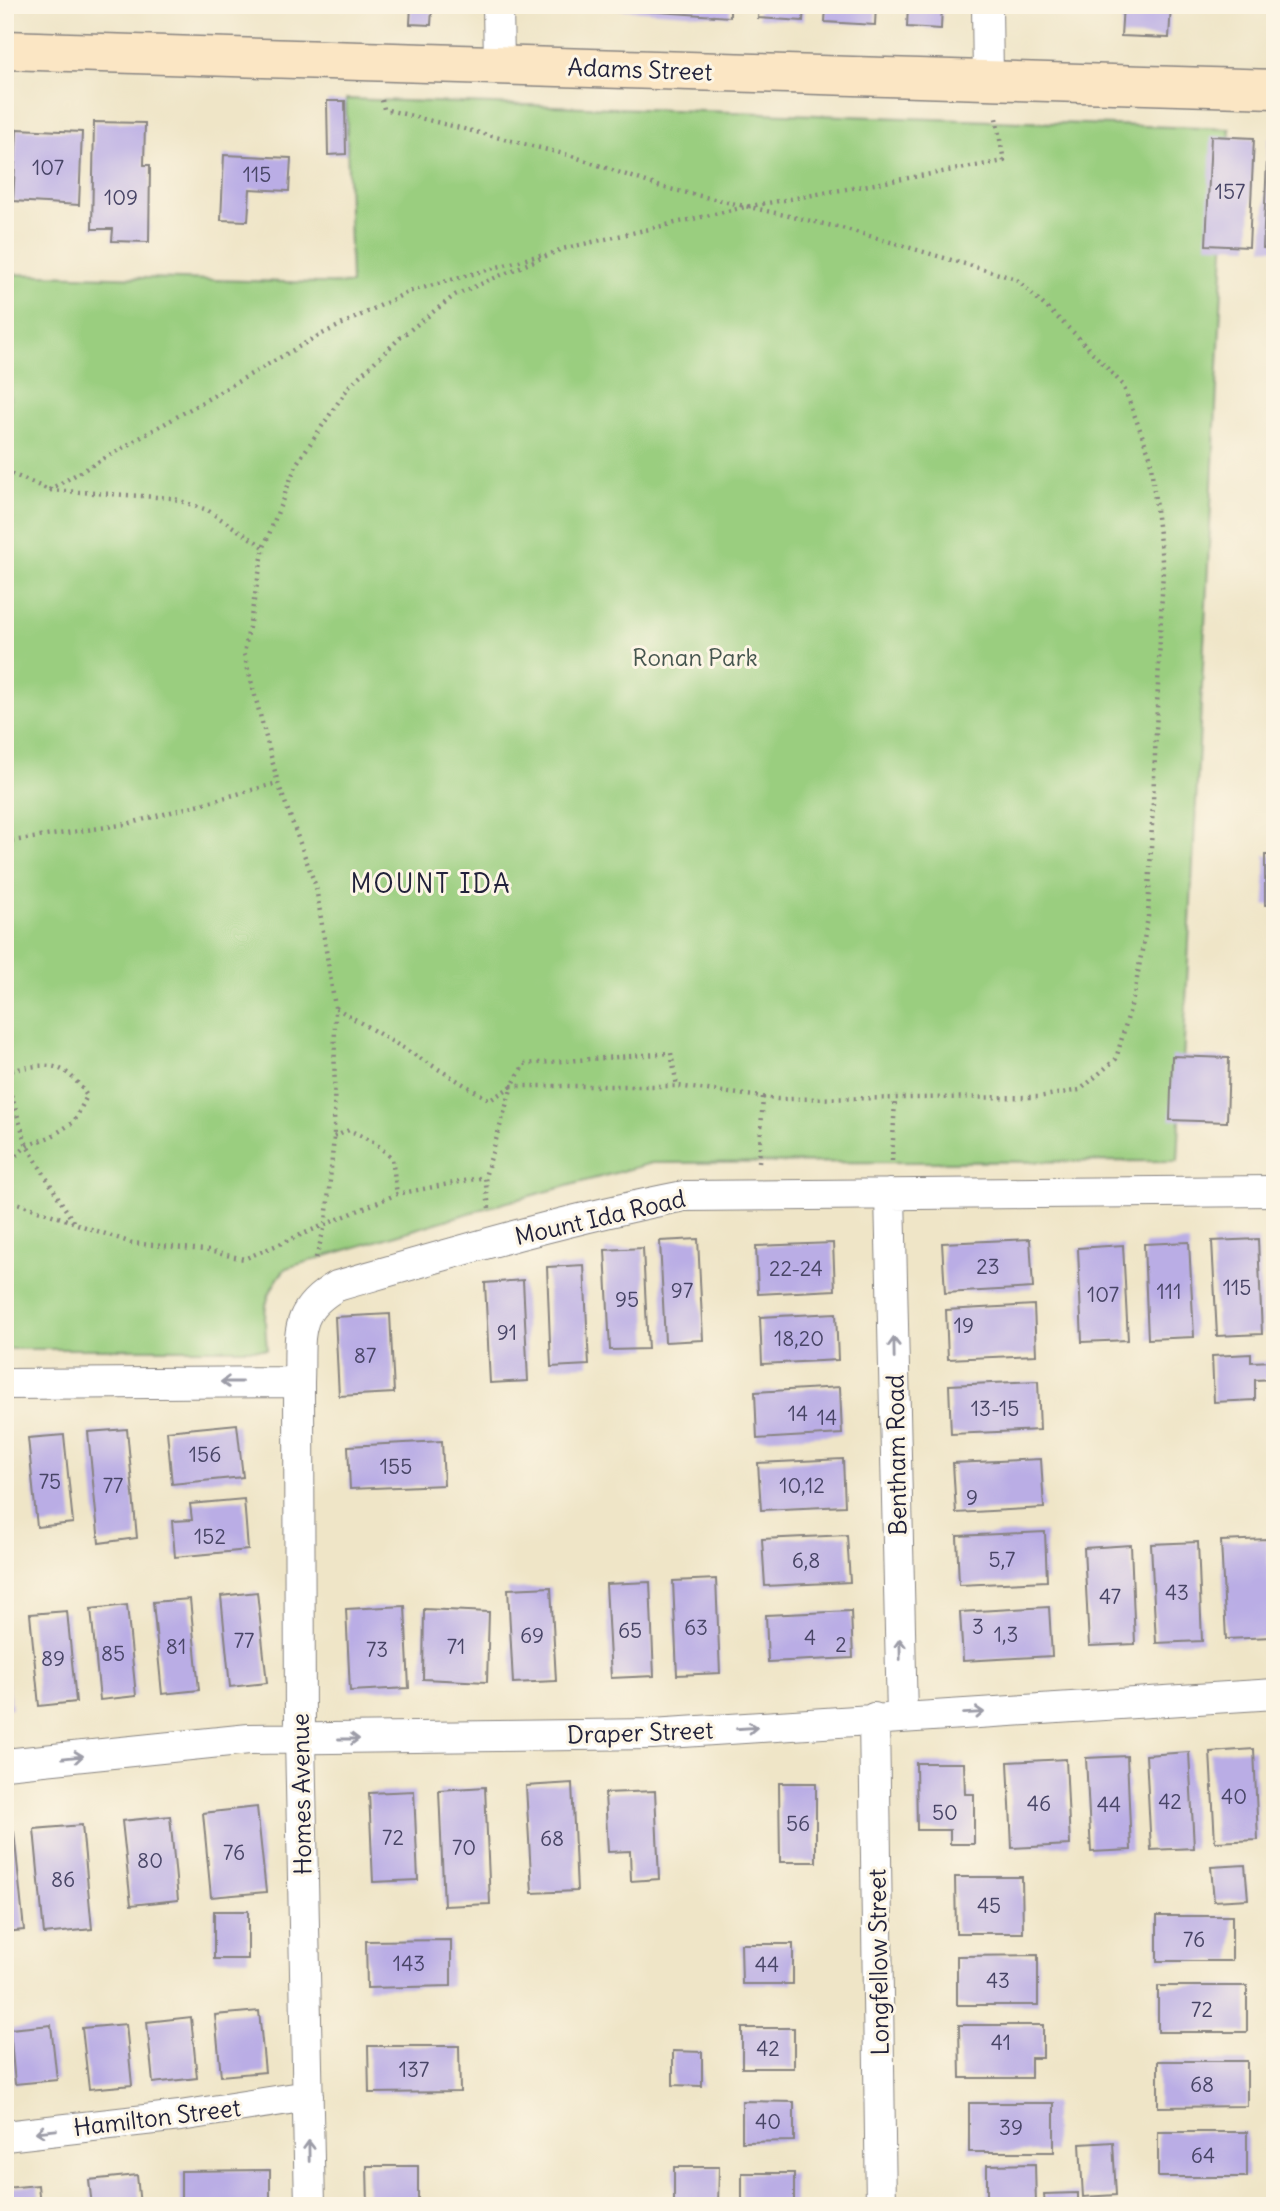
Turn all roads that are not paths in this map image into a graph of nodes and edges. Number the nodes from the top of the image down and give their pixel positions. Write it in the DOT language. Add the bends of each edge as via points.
graph roads {
  1 [pos="498,5"];
  2 [pos="987,5"];
  3 [pos="5,50"];
  4 [pos="499,65"];
  5 [pos="988,80"];
  6 [pos="1275,89"];
  7 [pos="1275,1191"];
  8 [pos="890,1194"];
  9 [pos="299,1381"];
  10 [pos="5,1384"];
  11 [pos="1275,1694"];
  12 [pos="888,1718"];
  13 [pos="300,1738"];
  14 [pos="5,1764"];
  15 [pos="308,2096"];
  16 [pos="5,2136"];
  17 [pos="310,2206"];
  18 [pos="881,2206"];
  1 -- 4 [label="street"];
  2 -- 5 [label="street"];
  3 -- 4 [label="main road, Adams Street"];
  4 -- 5 [label="main road, Adams Street"];
  5 -- 6 [label="main road, Adams Street"];
  7 -- 8 [label="street, Mount Ida Road"];
  8 -- 9 [label="street, Mount Ida Road" via="684,1196 596,1213 337,1286 314,1299 301,1325"];
  12 -- 8 [label="street, Bentham Road, one-way"];
  9 -- 10 [label="street, one-way"];
  9 -- 13 [label="street, Homes Avenue"];
  12 -- 11 [label="street, Draper Street, one-way"];
  13 -- 12 [label="street, Draper Street, one-way" via="652,1734"];
  12 -- 18 [label="street, Longfellow Street"];
  14 -- 13 [label="street, Draper Street, one-way"];
  13 -- 15 [label="street, Homes Avenue"];
  15 -- 16 [label="street, Hamilton Street, one-way"];
  17 -- 15 [label="street, Homes Avenue, one-way"];
}
